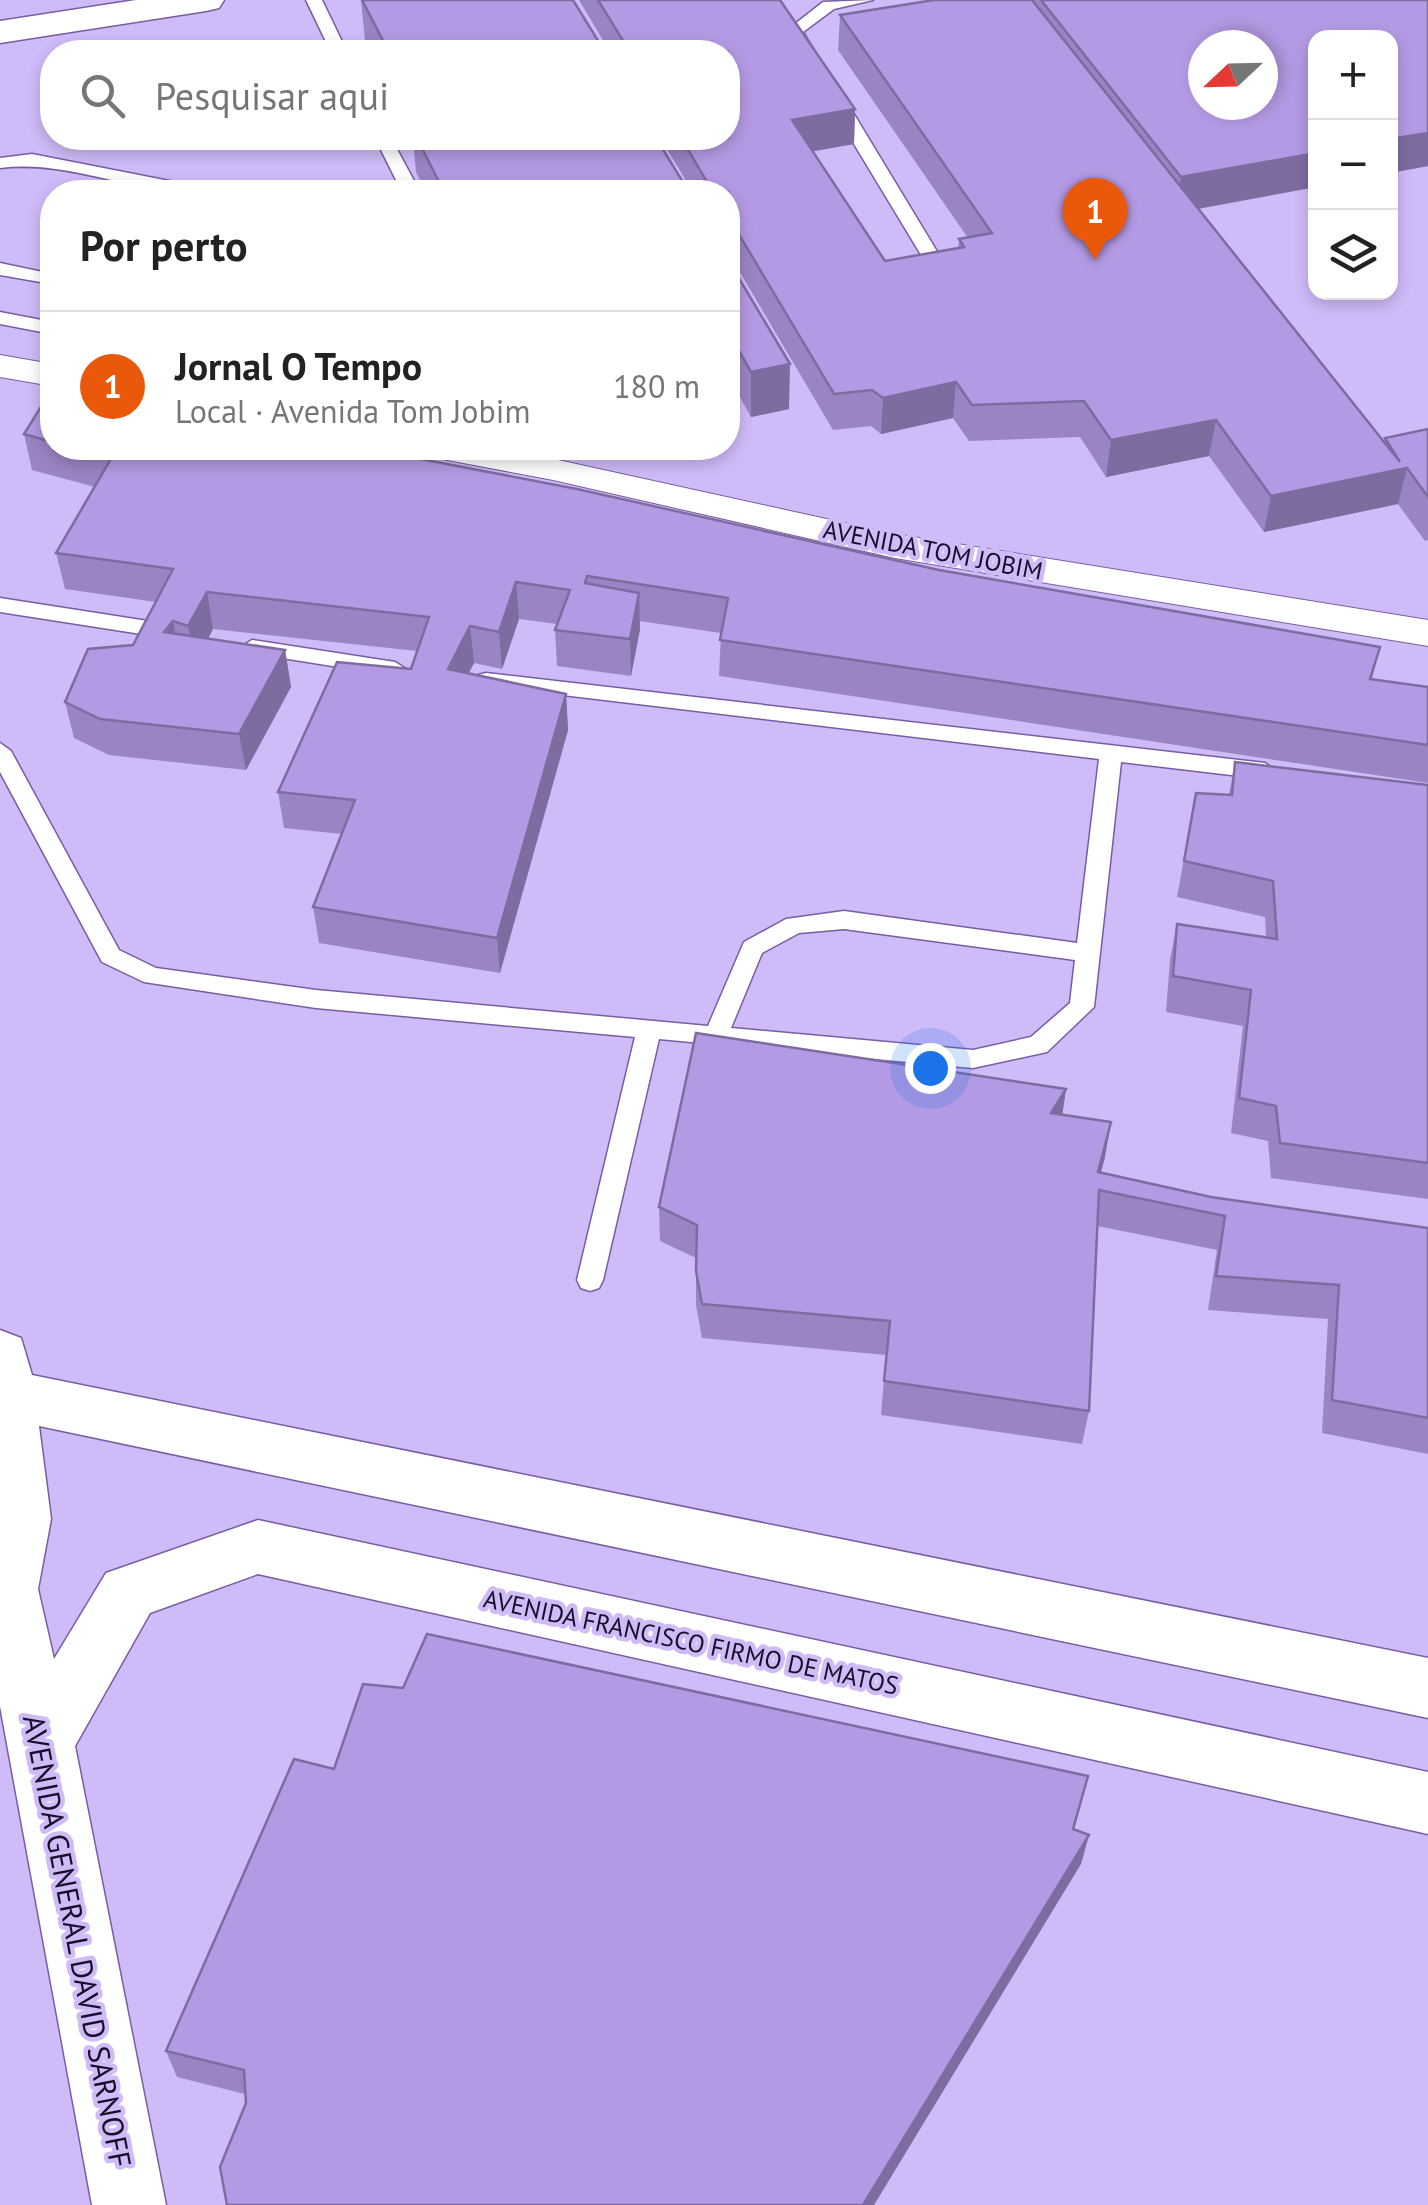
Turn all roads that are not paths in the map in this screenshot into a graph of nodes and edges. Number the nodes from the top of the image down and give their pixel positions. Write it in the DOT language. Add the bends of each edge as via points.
graph roads {
  1 [pos="206,0"];
  2 [pos="314,0"];
  3 [pos="865,0"];
  4 [pos="0,32"];
  5 [pos="334,40"];
  6 [pos="815,65"];
  7 [pos="825,82"];
  8 [pos="389,150"];
  9 [pos="0,163"];
  10 [pos="139,180"];
  11 [pos="404,180"];
  12 [pos="938,268"];
  13 [pos="0,269"];
  14 [pos="40,277"];
  15 [pos="0,318"];
  16 [pos="40,326"];
  17 [pos="0,366"];
  18 [pos="40,374"];
  19 [pos="555,460"];
  20 [pos="0,605"];
  21 [pos="167,632"];
  22 [pos="1428,633"];
  23 [pos="225,642"];
  24 [pos="426,674"];
  25 [pos="466,678"];
  26 [pos="1112,751"];
  27 [pos="0,752"];
  28 [pos="1290,774"];
  29 [pos="1086,953"];
  30 [pos="649,1030"];
  31 [pos="716,1035"];
  32 [pos="590,1280"];
  33 [pos="3,1375"];
  34 [pos="3,1576"];
  35 [pos="1428,1688"];
  36 [pos="40,1742"];
  37 [pos="1428,1803"];
  38 [pos="129,2205"];
  1 -- 4 [label="street"];
  2 -- 5 [label="lane"];
  3 -- 6 [label="lane" via="829,5 794,31"];
  7 -- 12 [label="lane"];
  8 -- 11 [label="lane"];
  9 -- 10 [label="lane" via="32,159"];
  13 -- 14 [label="lane"];
  15 -- 16 [label="lane"];
  17 -- 18 [label="street"];
  19 -- 22 [label="street, AVENIDA TOM JOBIM" via="896,546"];
  20 -- 21 [label="lane"];
  23 -- 24 [label="lane"];
  25 -- 26 [label="lane"];
  26 -- 28 [label="lane"];
  26 -- 29 [label="lane"];
  27 -- 30 [label="lane" via="110,956 152,976 316,1000"];
  29 -- 31 [label="lane" via="844,920 794,925 752,948"];
  29 -- 31 [label="lane" via="1082,1007 1038,1045 973,1060"];
  30 -- 31 [label="lane"];
  30 -- 32 [label="lane"];
  33 -- 34 [label="street" via="20,1519"];
  33 -- 35 [label="street"];
  34 -- 36 [label="street, AVENIDA GENERAL DAVID SARNOFF"];
  36 -- 37 [label="street, AVENIDA FRANCISCO FIRMO DE MATOS" via="128,1593 258,1547"];
  36 -- 38 [label="street, AVENIDA GENERAL DAVID SARNOFF"];
}
